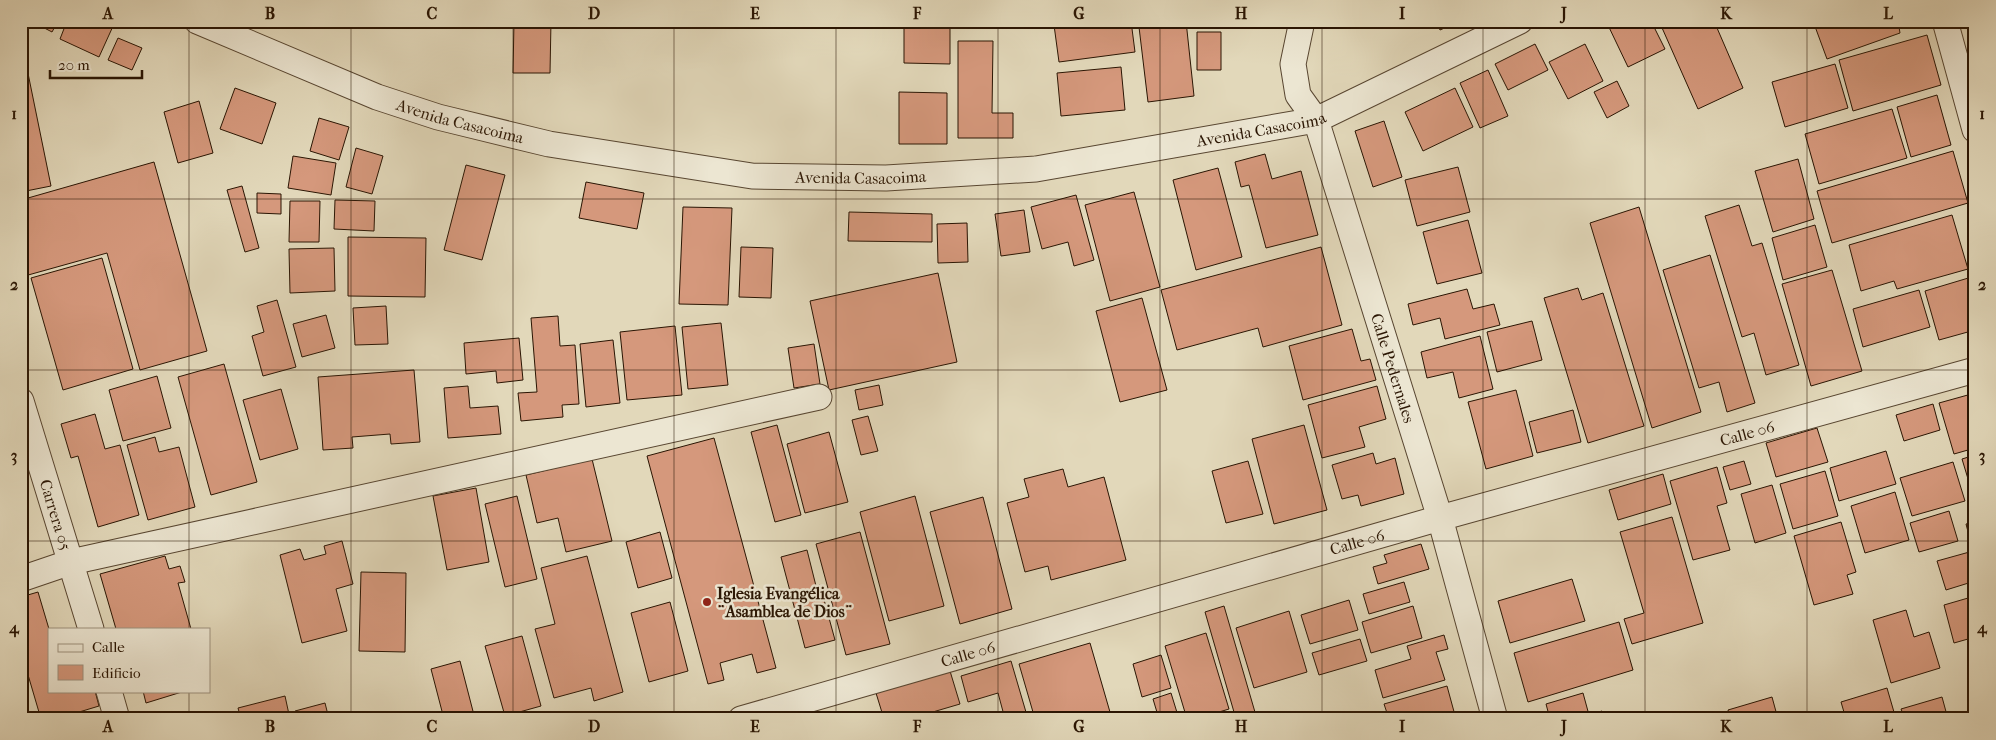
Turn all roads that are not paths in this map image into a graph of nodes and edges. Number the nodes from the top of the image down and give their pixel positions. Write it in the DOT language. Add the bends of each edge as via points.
graph roads {
  1 [pos="197,21"];
  2 [pos="1302,21"];
  3 [pos="1520,21"];
  4 [pos="1945,21"];
  5 [pos="1316,120"];
  6 [pos="1975,130"];
  7 [pos="1975,370"];
  8 [pos="819,397"];
  9 [pos="21,400"];
  10 [pos="1440,518"];
  11 [pos="71,562"];
  12 [pos="21,579"];
  13 [pos="91,628"];
  14 [pos="109,692"];
  15 [pos="117,719"];
  16 [pos="741,719"];
  17 [pos="1495,719"];
  1 -- 5 [label="street, Avenida Casacoima" via="377,97 438,117 549,144 752,176 886,178 1036,169"];
  2 -- 5 [label="street, Calle Pedernales" via="1293,64 1298,95"];
  3 -- 5 [label="street, Avenida Casacoima"];
  4 -- 6 [label="street"];
  5 -- 10 [label="street, Calle Pedernales"];
  7 -- 10 [label="street, Calle 06"];
  8 -- 11 [label="street"];
  9 -- 11 [label="street, Carrera 05"];
  10 -- 16 [label="street, Calle 06"];
  10 -- 17 [label="street, Calle Pedernales"];
  11 -- 12 [label="street"];
  11 -- 13 [label="street, Carrera 05"];
  14 -- 15 [label="street"];
}
